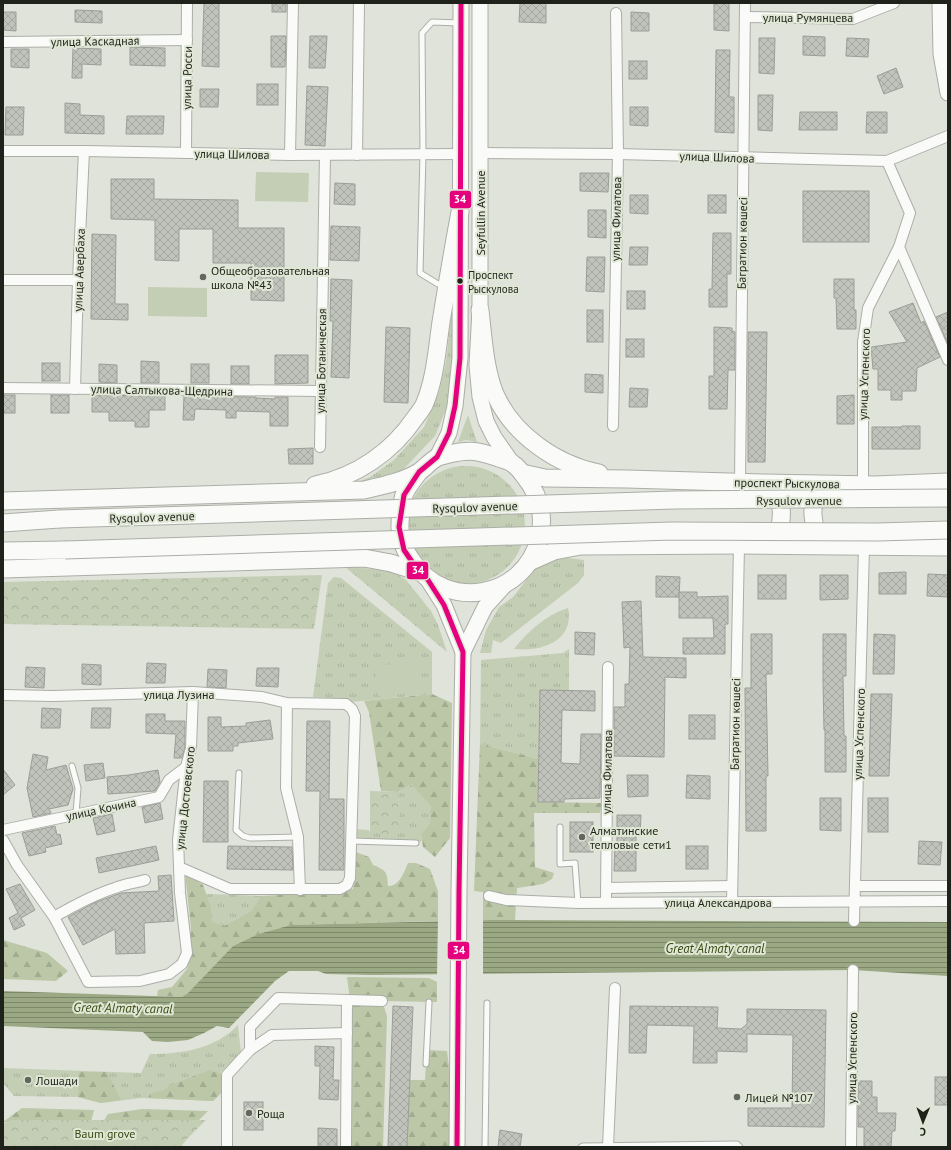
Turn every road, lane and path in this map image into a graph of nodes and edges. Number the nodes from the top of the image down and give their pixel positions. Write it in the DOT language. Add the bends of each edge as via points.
graph roads {
  1 [pos="187,3"];
  2 [pos="293,3"];
  3 [pos="359,3"];
  4 [pos="461,3"];
  5 [pos="480,3"];
  6 [pos="745,3"];
  7 [pos="894,3"];
  8 [pos="940,3"];
  9 [pos="947,3"];
  10 [pos="948,6"];
  11 [pos="616,12"];
  12 [pos="745,17"];
  13 [pos="461,23"];
  14 [pos="187,40"];
  15 [pos="3,42"];
  16 [pos="948,93"];
  17 [pos="948,136"];
  18 [pos="3,151"];
  19 [pos="84,151"];
  20 [pos="186,153"];
  21 [pos="480,153"];
  22 [pos="423,154"];
  23 [pos="461,154"];
  24 [pos="618,154"];
  25 [pos="290,155"];
  26 [pos="325,155"];
  27 [pos="357,155"];
  28 [pos="743,158"];
  29 [pos="887,161"];
  30 [pos="460,212"];
  31 [pos="899,247"];
  32 [pos="3,280"];
  33 [pos="78,280"];
  34 [pos="446,287"];
  35 [pos="480,310"];
  36 [pos="948,360"];
  37 [pos="3,388"];
  38 [pos="75,389"];
  39 [pos="321,392"];
  40 [pos="613,426"];
  41 [pos="320,447"];
  42 [pos="437,458"];
  43 [pos="517,468"];
  44 [pos="418,472"];
  45 [pos="627,479"];
  46 [pos="740,482"];
  47 [pos="948,482"];
  48 [pos="763,483"];
  49 [pos="826,484"];
  50 [pos="863,484"];
  51 [pos="284,492"];
  52 [pos="948,498"];
  53 [pos="3,501"];
  54 [pos="3,523"];
  55 [pos="948,530"];
  56 [pos="739,545"];
  57 [pos="768,546"];
  58 [pos="864,546"];
  59 [pos="828,547"];
  60 [pos="948,547"];
  61 [pos="3,551"];
  62 [pos="529,562"];
  63 [pos="3,569"];
  64 [pos="423,576"];
  65 [pos="504,586"];
  66 [pos="463,652"];
  67 [pos="608,667"];
  68 [pos="193,692"];
  69 [pos="3,695"];
  70 [pos="287,703"];
  71 [pos="72,766"];
  72 [pos="186,767"];
  73 [pos="239,773"];
  74 [pos="76,814"];
  75 [pos="560,827"];
  76 [pos="3,830"];
  77 [pos="298,837"];
  78 [pos="3,840"];
  79 [pos="352,841"];
  80 [pos="416,843"];
  81 [pos="179,867"];
  82 [pos="145,880"];
  83 [pos="732,886"];
  84 [pos="855,886"];
  85 [pos="948,886"];
  86 [pos="606,888"];
  87 [pos="300,890"];
  88 [pos="489,896"];
  89 [pos="948,901"];
  90 [pos="606,902"];
  91 [pos="732,902"];
  92 [pos="854,902"];
  93 [pos="578,903"];
  94 [pos="54,917"];
  95 [pos="854,921"];
  96 [pos="853,970"];
  97 [pos="615,988"];
  98 [pos="347,1000"];
  99 [pos="382,1001"];
  100 [pos="429,1002"];
  101 [pos="487,1003"];
  102 [pos="347,1033"];
  103 [pos="250,1050"];
  104 [pos="426,1064"];
  105 [pos="608,1146"];
  106 [pos="227,1147"];
  107 [pos="346,1147"];
  108 [pos="457,1147"];
  109 [pos="485,1147"];
  110 [pos="581,1147"];
  111 [pos="740,1147"];
  112 [pos="851,1147"];
  1 -- 14 [label="street, улица Росси"];
  2 -- 25 [label="street"];
  3 -- 27 [label="street"];
  4 -- 13 [label="main road, Seyfullin Avenue"];
  5 -- 21 [label="main road, Seyfullin Avenue"];
  6 -- 12 [label="street, Багратион көшесі"];
  7 -- 12 [label="street, улица Румянцева" via="853,19"];
  8 -- 16 [label="main road" via="941,54"];
  9 -- 10 [label="main road"];
  11 -- 24 [label="street, улица Филатова"];
  12 -- 28 [label="street, Багратион көшесі"];
  13 -- 22 [label="lane" via="432,22 422,33"];
  13 -- 23 [label="main road, Seyfullin Avenue"];
  14 -- 15 [label="street, улица Каскадная"];
  14 -- 20 [label="street, улица Росси"];
  17 -- 29 [label="street, улица Шилова"];
  18 -- 19 [label="street, улица Шилова"];
  19 -- 20 [label="street, улица Шилова"];
  19 -- 33 [label="street, улица Авербаха"];
  20 -- 25 [label="street, улица Шилова"];
  21 -- 24 [label="street, улица Шилова"];
  21 -- 35 [label="main road, Seyfullin Avenue"];
  22 -- 23 [label="street, улица Шилова"];
  22 -- 27 [label="street, улица Шилова"];
  22 -- 34 [label="lane" via="420,273"];
  23 -- 30 [label="main road, Seyfullin Avenue"];
  24 -- 28 [label="street, улица Шилова"];
  24 -- 40 [label="street, улица Филатова"];
  25 -- 26 [label="street, улица Шилова"];
  26 -- 27 [label="street, улица Шилова"];
  26 -- 39 [label="street, улица Ботаническая"];
  28 -- 29 [label="street, улица Шилова"];
  28 -- 46 [label="street, Багратион көшесі"];
  29 -- 31 [label="street, улица Успенского" via="910,213"];
  30 -- 34 [label="main road"];
  30 -- 42 [label="main road, Seyfullin Avenue" via="460,358 456,406 449,433"];
  31 -- 36 [label="street"];
  31 -- 50 [label="street, улица Успенского" via="868,308 864,335"];
  32 -- 33 [label="street"];
  33 -- 38 [label="street, улица Авербаха"];
  34 -- 51 [label="main road" via="433,374 424,406 406,432 380,456 353,472 329,483"];
  35 -- 43 [label="main road, Seyfullin Avenue" via="477,365 480,397 486,421 494,438"];
  35 -- 45 [label="main road" via="488,369 495,394 518,428 553,456 596,473"];
  37 -- 38 [label="street, улица Салтыкова-Щедрина"];
  38 -- 39 [label="street, улица Салтыкова-Щедрина"];
  39 -- 41 [label="street, улица Ботаническая"];
  42 -- 43 [label="main road" via="463,451 481,452"];
  42 -- 44 [label="main road"];
  43 -- 45 [label="main road" via="545,478"];
  43 -- 62 [label="main road" via="534,488 541,510 542,530"];
  44 -- 51 [label="main road" via="364,490"];
  44 -- 64 [label="main road" via="404,495 399,527 404,550"];
  45 -- 46 [label="main road, проспект Рыскулова"];
  46 -- 48 [label="main road, проспект Рыскулова"];
  47 -- 50 [label="main road, проспект Рыскулова"];
  48 -- 49 [label="main road, проспект Рыскулова"];
  48 -- 57 [label="main road" via="778,497 781,506 780,527"];
  49 -- 50 [label="main road, проспект Рыскулова"];
  49 -- 59 [label="main road" via="819,491 813,516 819,537"];
  51 -- 53 [label="main road"];
  52 -- 54 [label="main road, Rysqulov avenue, bridge" via="675,500"];
  55 -- 61 [label="main road, bridge" via="672,531"];
  56 -- 57 [label="main road"];
  56 -- 62 [label="main road" via="581,546 554,551"];
  56 -- 83 [label="street, Багратион көшесі"];
  57 -- 59 [label="main road"];
  58 -- 59 [label="main road"];
  58 -- 60 [label="main road"];
  58 -- 84 [label="street, улица Успенского"];
  62 -- 65 [label="main road"];
  63 -- 64 [label="main road" via="364,558 391,563"];
  64 -- 65 [label="main road" via="444,588 466,593 484,592"];
  64 -- 66 [label="main road" via="444,605"];
  65 -- 66 [label="main road" via="485,607"];
  66 -- 108 [label="main road"];
  67 -- 86 [label="street, улица Филатова"];
  68 -- 69 [label="street, улица Лузина"];
  68 -- 70 [label="street, улица Лузина" via="262,697"];
  68 -- 72 [label="street, улица Достоевского" via="191,748"];
  70 -- 77 [label="street" via="286,788"];
  70 -- 79 [label="street, улица Лузина" via="346,704 352,709 355,716"];
  71 -- 74 [label="lane" via="78,788"];
  72 -- 74 [label="street, улица Кочина" via="169,780 159,797"];
  72 -- 81 [label="street, улица Достоевского" via="178,840"];
  73 -- 77 [label="lane" via="236,830 250,838"];
  74 -- 76 [label="street, улица Кочина"];
  75 -- 93 [label="lane" via="560,864 575,863"];
  77 -- 87 [label="street"];
  78 -- 94 [label="street" via="17,865"];
  79 -- 80 [label="lane"];
  79 -- 87 [label="street" via="350,878 347,885 340,889"];
  81 -- 87 [label="street" via="230,889"];
  81 -- 94 [label="street, улица Достоевского" via="187,953 182,964 169,974 140,981 88,982"];
  82 -- 94 [label="street" via="116,887"];
  83 -- 86 [label="street"];
  83 -- 91 [label="street, Багратион көшесі"];
  84 -- 85 [label="street"];
  84 -- 92 [label="street, улица Успенского"];
  86 -- 90 [label="street, улица Филатова"];
  88 -- 93 [label="street, улица Александрова" via="506,900"];
  89 -- 92 [label="street, улица Александрова"];
  90 -- 91 [label="street, улица Александрова"];
  90 -- 93 [label="street, улица Александрова"];
  91 -- 92 [label="street, улица Александрова"];
  92 -- 95 [label="street, улица Успенского"];
  96 -- 112 [label="street, улица Успенского"];
  97 -- 105 [label="street"];
  98 -- 99 [label="street"];
  98 -- 102 [label="street"];
  98 -- 103 [label="street" via="278,998 250,1027"];
  100 -- 104 [label="lane"];
  101 -- 109 [label="lane"];
  102 -- 103 [label="street" via="272,1035"];
  102 -- 107 [label="street"];
  103 -- 106 [label="street" via="227,1075"];
  105 -- 110 [label="lane"];
  105 -- 111 [label="lane" via="738,1144"];
}
